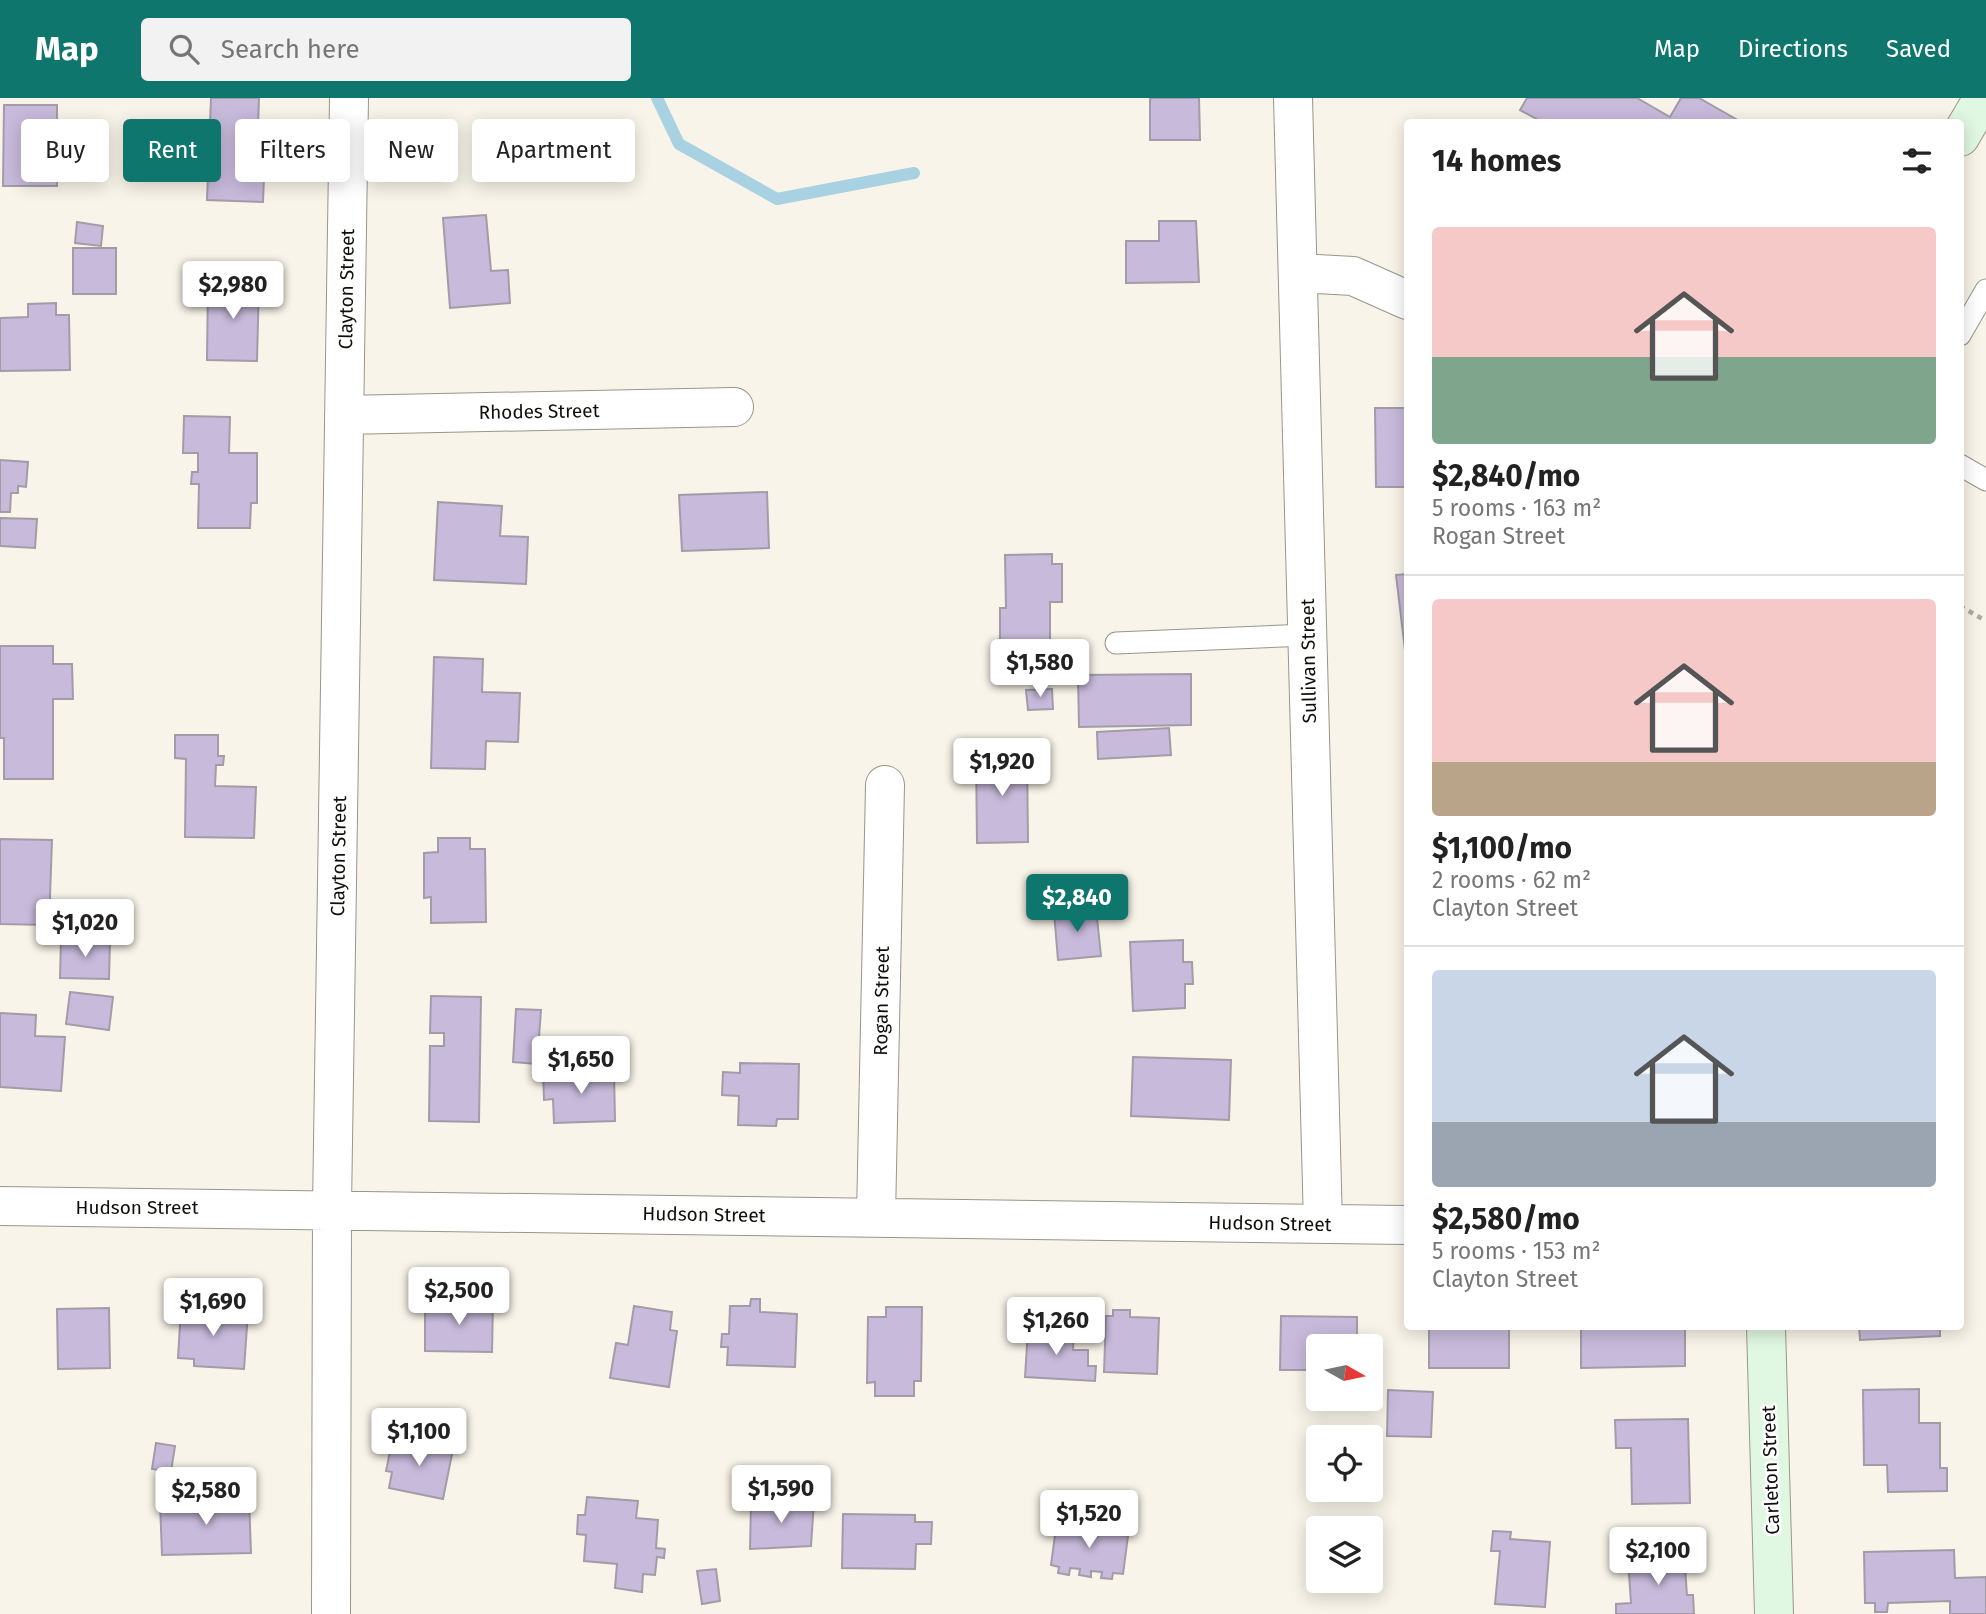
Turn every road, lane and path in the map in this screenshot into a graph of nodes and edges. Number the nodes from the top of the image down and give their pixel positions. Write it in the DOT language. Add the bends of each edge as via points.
graph roads {
  1 [pos="349,98"];
  2 [pos="1293,98"];
  3 [pos="1983,98"];
  4 [pos="1964,130"];
  5 [pos="1298,273"];
  6 [pos="1986,290"];
  7 [pos="1404,299"];
  8 [pos="1964,328"];
  9 [pos="734,407"];
  10 [pos="344,415"];
  11 [pos="1964,467"];
  12 [pos="1986,480"];
  13 [pos="1964,608"];
  14 [pos="1986,621"];
  15 [pos="1308,635"];
  16 [pos="1116,643"];
  17 [pos="885,785"];
  18 [pos="0,1206"];
  19 [pos="332,1209"];
  20 [pos="876,1217"];
  21 [pos="1323,1224"];
  22 [pos="1404,1225"];
  23 [pos="1766,1330"];
  24 [pos="331,1614"];
  25 [pos="1774,1614"];
  1 -- 10 [label="street, Clayton Street"];
  2 -- 5 [label="street, Sullivan Street"];
  3 -- 4 [label="street"];
  5 -- 7 [label="street" via="1353,276"];
  5 -- 15 [label="street, Sullivan Street"];
  6 -- 8 [label="lane"];
  9 -- 10 [label="street, Rhodes Street"];
  10 -- 19 [label="street, Clayton Street"];
  11 -- 12 [label="lane"];
  13 -- 14 [label="path"];
  15 -- 16 [label="lane"];
  15 -- 21 [label="street, Sullivan Street"];
  17 -- 20 [label="street, Rogan Street"];
  18 -- 19 [label="street, Hudson Street"];
  19 -- 20 [label="street, Hudson Street"];
  19 -- 24 [label="street, Clayton Street"];
  20 -- 21 [label="street, Hudson Street"];
  21 -- 22 [label="street, Hudson Street"];
  23 -- 25 [label="street, Carleton Street"];
}
